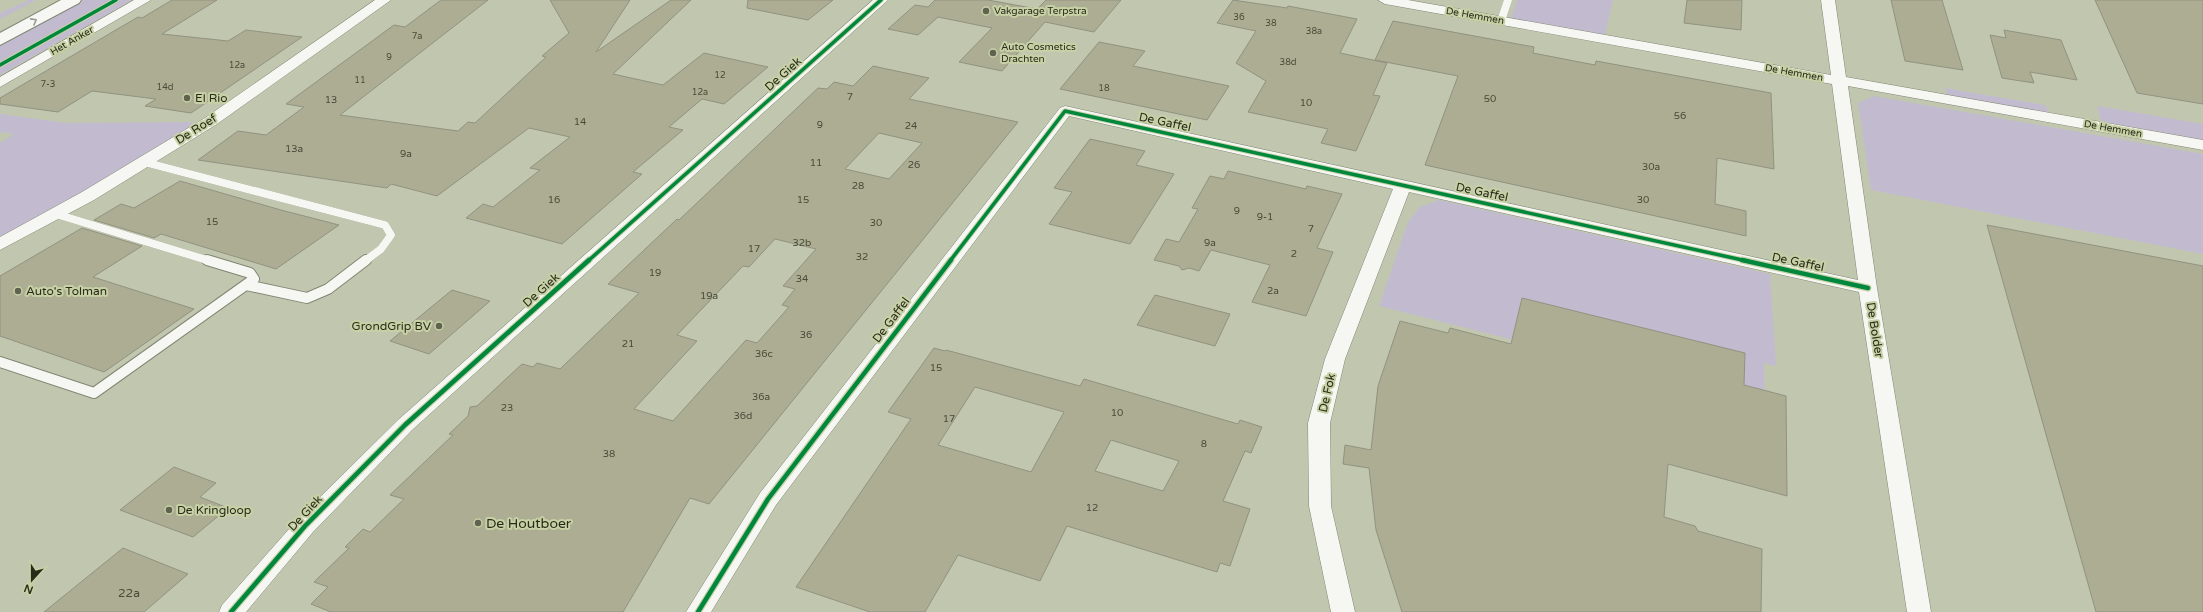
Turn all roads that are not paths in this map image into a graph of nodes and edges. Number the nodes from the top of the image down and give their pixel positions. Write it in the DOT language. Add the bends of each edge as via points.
graph roads {
  1 [pos="45,0"];
  2 [pos="73,0"];
  3 [pos="144,0"];
  4 [pos="384,0"];
  5 [pos="881,0"];
  6 [pos="1385,0"];
  7 [pos="1508,0"];
  8 [pos="1828,0"];
  9 [pos="1501,21"];
  10 [pos="0,24"];
  11 [pos="0,40"];
  12 [pos="1838,80"];
  13 [pos="0,83"];
  14 [pos="2203,146"];
  15 [pos="144,162"];
  16 [pos="1404,185"];
  17 [pos="56,214"];
  18 [pos="0,244"];
  19 [pos="246,285"];
  20 [pos="1868,288"];
  21 [pos="0,362"];
  22 [pos="231,612"];
  23 [pos="698,612"];
  24 [pos="1343,612"];
  25 [pos="1919,612"];
  1 -- 10 [label="main road"];
  11 -- 2 [label="main road, one-way"];
  3 -- 13 [label="street, Het Anker"];
  4 -- 15 [label="street, De Roef" via="211,121"];
  5 -- 22 [label="street, De Giek" via="405,425 305,526"];
  6 -- 9 [label="street, De Hemmen"];
  7 -- 9 [label="lane"];
  8 -- 12 [label="street, De Bolder"];
  9 -- 12 [label="street, De Hemmen"];
  12 -- 14 [label="street, De Hemmen"];
  12 -- 20 [label="street, De Bolder"];
  15 -- 17 [label="street, De Roef"];
  15 -- 19 [label="lane" via="384,225 390,235 381,249 328,289 307,298"];
  16 -- 20 [label="street, De Gaffel"];
  16 -- 23 [label="street, De Gaffel" via="1065,111 768,499"];
  16 -- 24 [label="street, De Fok" via="1335,359 1319,423 1320,506"];
  17 -- 18 [label="street, De Roef"];
  17 -- 19 [label="lane" via="250,273 254,279"];
  19 -- 21 [label="lane" via="94,393"];
  20 -- 25 [label="street, De Bolder"];
}
